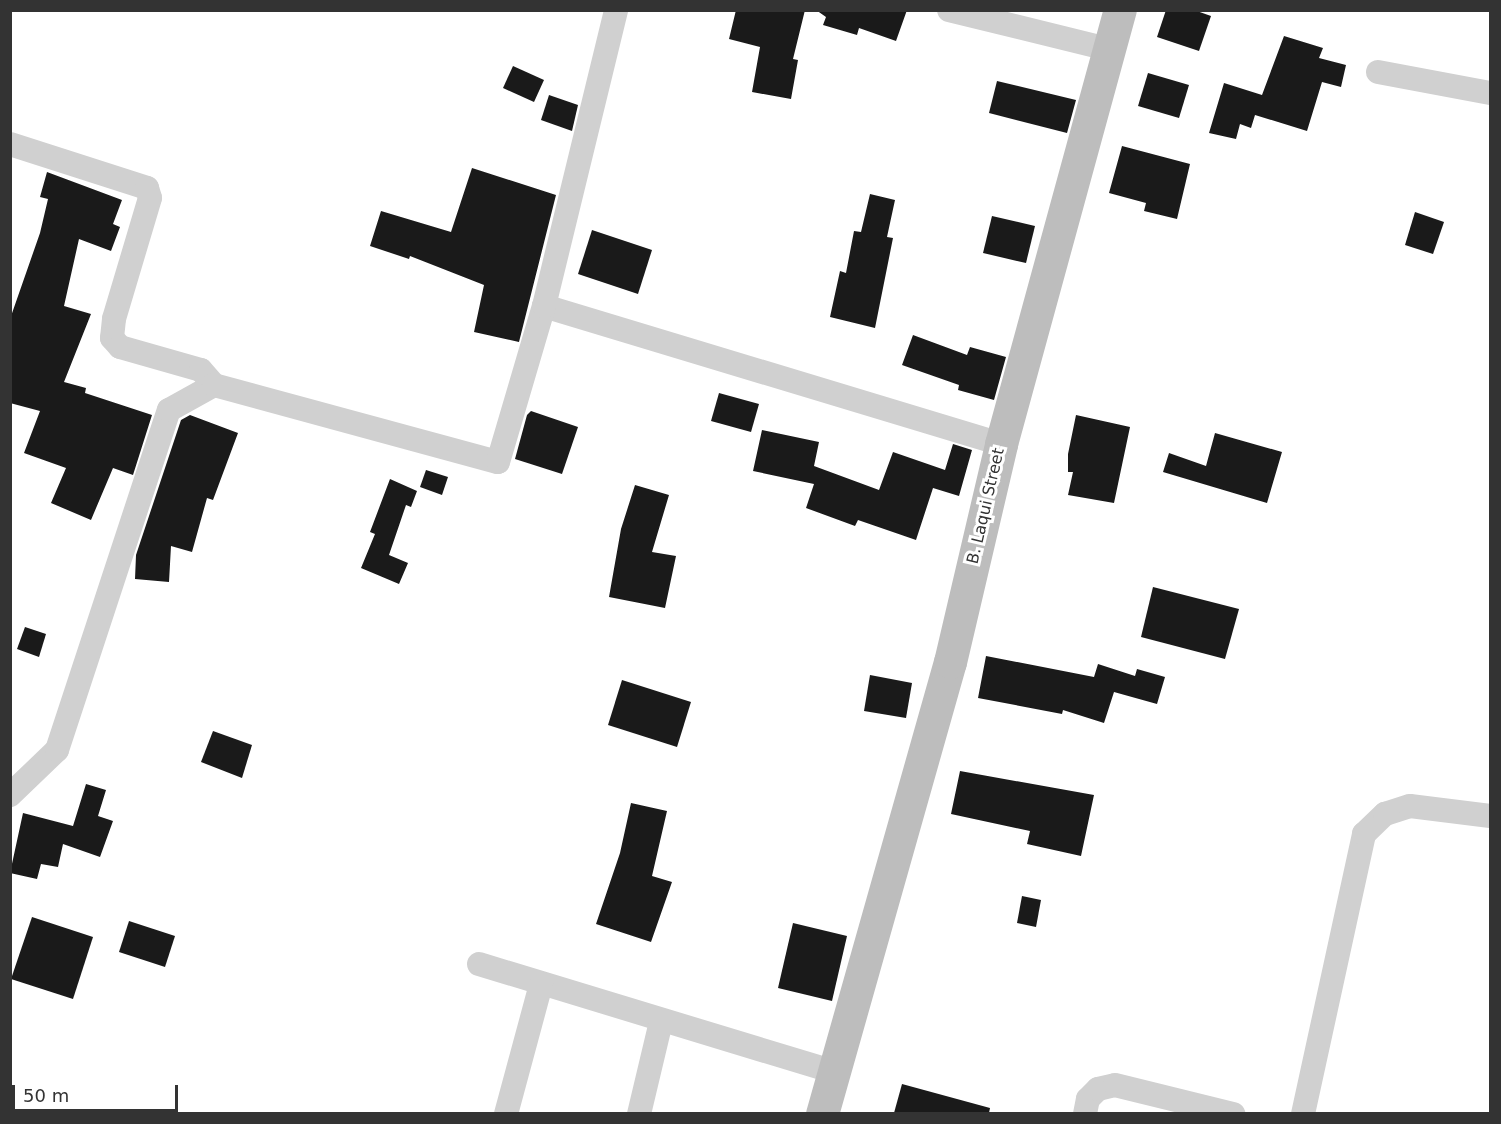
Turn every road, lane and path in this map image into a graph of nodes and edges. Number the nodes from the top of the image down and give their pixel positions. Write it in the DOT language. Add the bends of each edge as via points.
graph roads {
  1 [pos="616,10"];
  2 [pos="949,10"];
  3 [pos="1120,10"];
  4 [pos="1108,50"];
  5 [pos="1378,72"];
  6 [pos="1491,93"];
  7 [pos="10,144"];
  8 [pos="544,306"];
  9 [pos="214,385"];
  10 [pos="1001,444"];
  11 [pos="10,795"];
  12 [pos="1491,816"];
  13 [pos="479,964"];
  14 [pos="541,984"];
  15 [pos="661,1022"];
  16 [pos="834,1072"];
  17 [pos="506,1113"];
  18 [pos="639,1113"];
  19 [pos="822,1113"];
  20 [pos="1085,1113"];
  21 [pos="1233,1113"];
  22 [pos="1302,1113"];
  1 -- 8 [label="street"];
  2 -- 4 [label="street"];
  3 -- 4 [label="main road, B. Laqui Street"];
  4 -- 10 [label="main road, B. Laqui Street"];
  5 -- 6 [label="street"];
  7 -- 9 [label="street" via="147,188 150,198 114,319 112,338 120,347 201,370"];
  8 -- 9 [label="street" via="498,462"];
  8 -- 10 [label="street"];
  9 -- 11 [label="street" via="170,410 57,750"];
  10 -- 16 [label="main road, B. Laqui Street" via="950,662"];
  12 -- 22 [label="street" via="1410,806 1385,814 1364,834"];
  13 -- 14 [label="street"];
  14 -- 15 [label="street"];
  14 -- 17 [label="street"];
  15 -- 16 [label="street"];
  15 -- 18 [label="street"];
  16 -- 19 [label="main road, B. Laqui Street"];
  20 -- 21 [label="street" via="1088,1099 1098,1089 1115,1085"];
}
